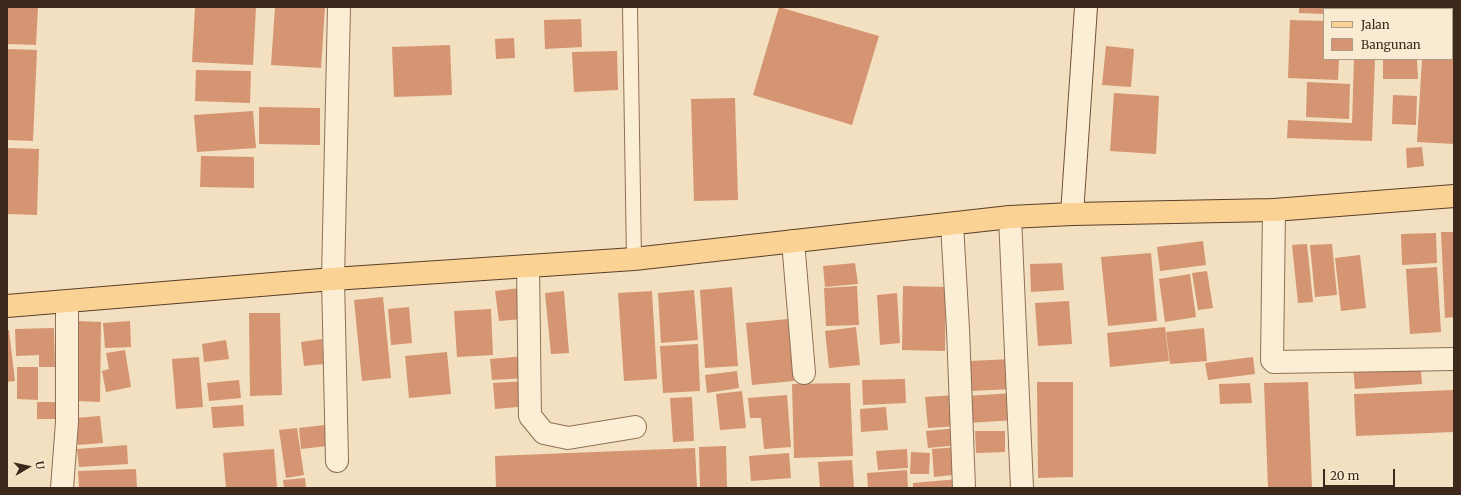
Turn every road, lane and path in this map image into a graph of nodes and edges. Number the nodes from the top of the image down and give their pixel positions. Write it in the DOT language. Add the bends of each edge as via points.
graph roads {
  1 [pos="339,7"];
  2 [pos="630,7"];
  3 [pos="1086,7"];
  4 [pos="1454,196"];
  5 [pos="1274,210"];
  6 [pos="1072,214"];
  7 [pos="1010,217"];
  8 [pos="952,224"];
  9 [pos="793,241"];
  10 [pos="634,259"];
  11 [pos="528,266"];
  12 [pos="333,279"];
  13 [pos="67,302"];
  14 [pos="7,306"];
  15 [pos="1454,359"];
  16 [pos="804,373"];
  17 [pos="635,427"];
  18 [pos="337,461"];
  19 [pos="62,488"];
  20 [pos="964,488"];
  21 [pos="1022,488"];
  1 -- 12 [label="street"];
  2 -- 10 [label="lane"];
  3 -- 6 [label="street"];
  4 -- 5 [label="main road"];
  5 -- 6 [label="main road"];
  5 -- 15 [label="street" via="1274,362"];
  6 -- 7 [label="main road"];
  7 -- 8 [label="main road"];
  7 -- 21 [label="street"];
  8 -- 9 [label="main road"];
  8 -- 20 [label="street"];
  9 -- 10 [label="main road"];
  9 -- 16 [label="street"];
  10 -- 11 [label="main road"];
  11 -- 12 [label="main road"];
  11 -- 17 [label="street" via="530,416 544,433 568,438"];
  12 -- 13 [label="main road"];
  12 -- 18 [label="street"];
  13 -- 14 [label="main road"];
  13 -- 19 [label="street" via="67,422"];
}
